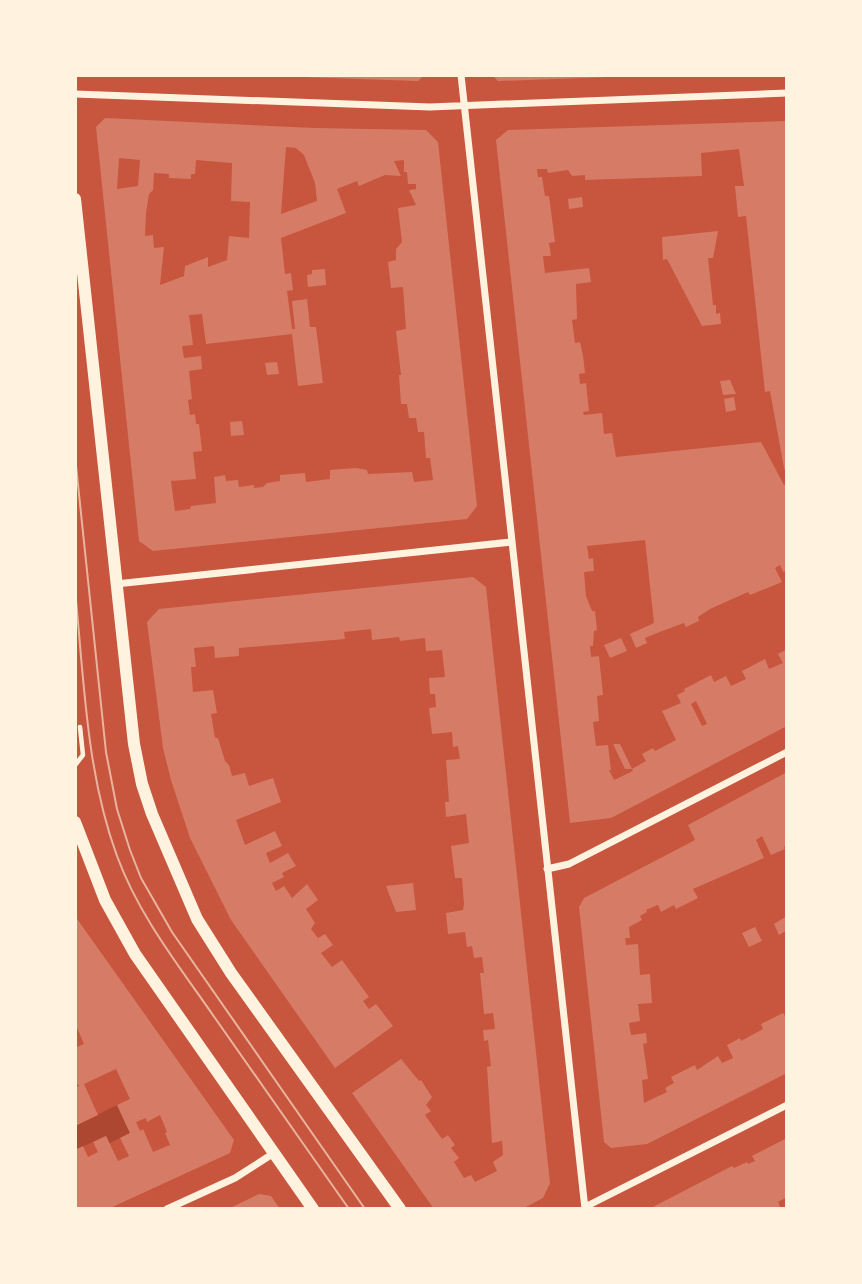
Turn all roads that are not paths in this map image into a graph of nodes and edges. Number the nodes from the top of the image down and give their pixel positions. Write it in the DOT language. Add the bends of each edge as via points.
graph roads {
  1 [pos="461,75"];
  2 [pos="787,93"];
  3 [pos="75,94"];
  4 [pos="464,106"];
  5 [pos="75,199"];
  6 [pos="511,542"];
  7 [pos="116,584"];
  8 [pos="787,752"];
  9 [pos="75,822"];
  10 [pos="78,838"];
  11 [pos="547,869"];
  12 [pos="787,1105"];
  13 [pos="274,1153"];
  14 [pos="585,1208"];
  15 [pos="167,1209"];
  16 [pos="313,1209"];
  17 [pos="400,1209"];
  1 -- 4 [label="street"];
  2 -- 4 [label="street"];
  3 -- 4 [label="street"];
  4 -- 6 [label="street"];
  5 -- 7 [label="street"];
  6 -- 7 [label="street"];
  6 -- 11 [label="street"];
  7 -- 17 [label="street" via="142,784 179,882 231,973"];
  8 -- 11 [label="street" via="569,864"];
  9 -- 10 [label="street"];
  10 -- 13 [label="street" via="128,943"];
  11 -- 14 [label="street"];
  12 -- 14 [label="street"];
  13 -- 15 [label="street" via="235,1178"];
  13 -- 16 [label="street"];
}
